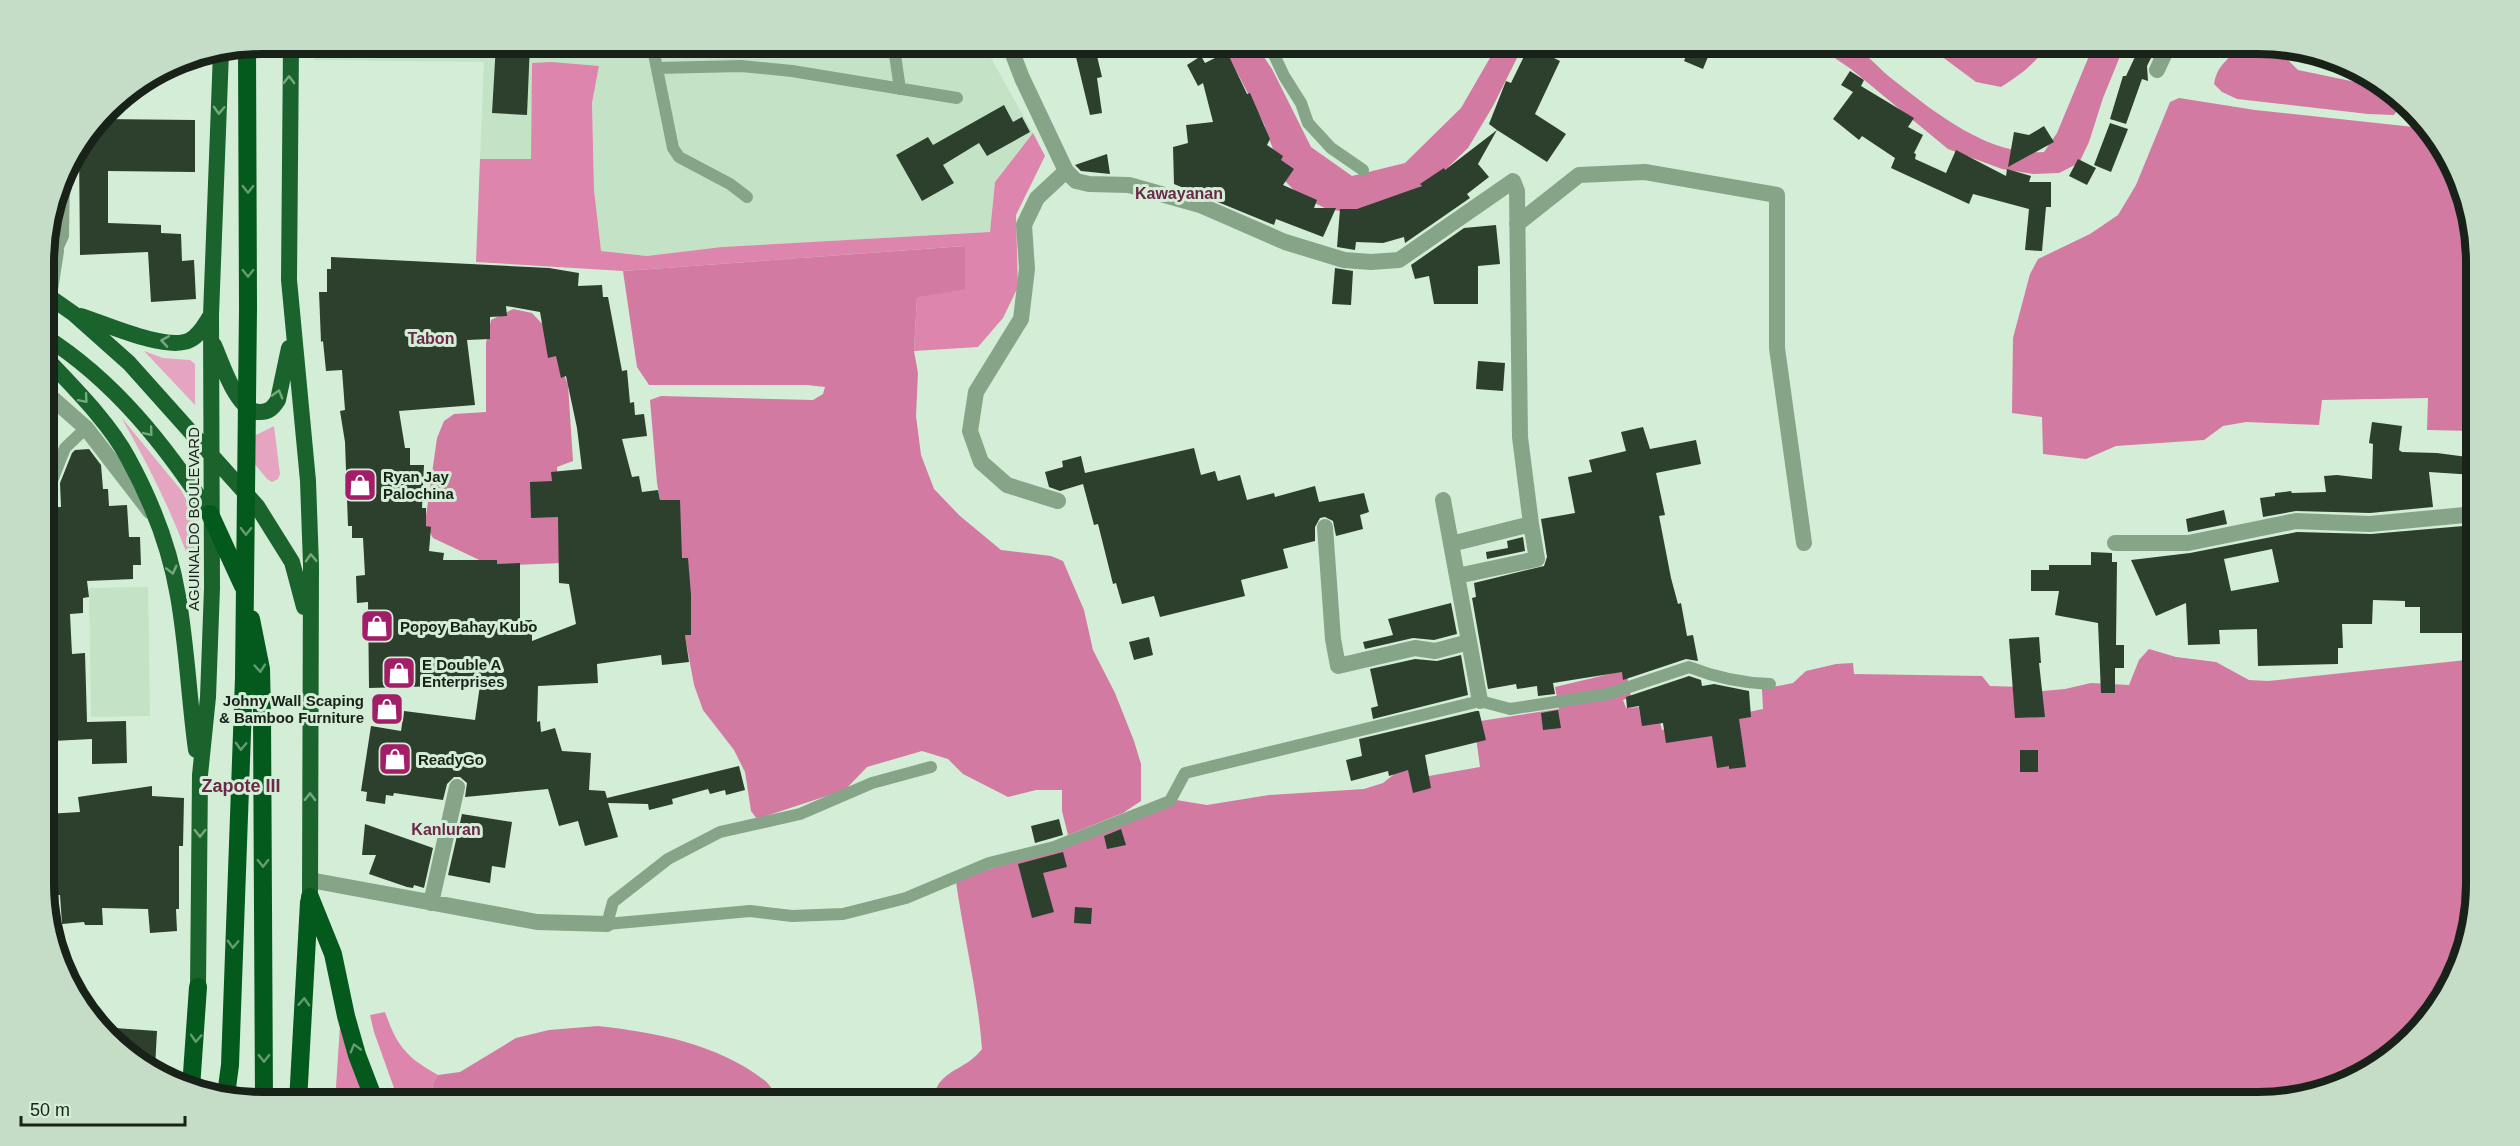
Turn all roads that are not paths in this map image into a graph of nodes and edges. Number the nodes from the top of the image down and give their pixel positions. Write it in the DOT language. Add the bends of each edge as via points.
graph roads {
  1 [pos="247,54"];
  2 [pos="291,54"];
  3 [pos="654,54"];
  4 [pos="894,54"];
  5 [pos="1014,54"];
  6 [pos="1274,54"];
  7 [pos="2164,54"];
  8 [pos="221,58"];
  9 [pos="657,68"];
  10 [pos="2157,70"];
  11 [pos="900,89"];
  12 [pos="957,98"];
  13 [pos="1363,170"];
  14 [pos="1066,171"];
  15 [pos="747,197"];
  16 [pos="64,200"];
  17 [pos="1517,224"];
  18 [pos="55,243"];
  19 [pos="54,300"];
  20 [pos="74,314"];
  21 [pos="211,315"];
  22 [pos="292,335"];
  23 [pos="211,340"];
  24 [pos="54,343"];
  25 [pos="54,367"];
  26 [pos="54,400"];
  27 [pos="86,428"];
  28 [pos="212,454"];
  29 [pos="54,476"];
  30 [pos="1443,500"];
  31 [pos="1058,501"];
  32 [pos="210,514"];
  33 [pos="2466,515"];
  34 [pos="156,519"];
  35 [pos="1531,524"];
  36 [pos="1325,527"];
  37 [pos="1804,543"];
  38 [pos="2115,543"];
  39 [pos="1451,544"];
  40 [pos="1457,576"];
  41 [pos="311,638"];
  42 [pos="1469,642"];
  43 [pos="1770,684"];
  44 [pos="1480,701"];
  45 [pos="931,767"];
  46 [pos="200,775"];
  47 [pos="457,787"];
  48 [pos="310,889"];
  49 [pos="431,903"];
  50 [pos="607,924"];
  51 [pos="198,987"];
  52 [pos="192,1080"];
  53 [pos="227,1089"];
  54 [pos="264,1092"];
  55 [pos="299,1092"];
  56 [pos="371,1092"];
  1 -- 53 [label="highway, one-way" via="244,678"];
  22 -- 2 [label="highway, one-way"];
  3 -- 9 [label="lane"];
  4 -- 11 [label="lane"];
  5 -- 14 [label="street"];
  6 -- 13 [label="lane" via="1308,123 1331,148"];
  7 -- 10 [label="street"];
  8 -- 21 [label="highway, AGUINALDO BOULEVARD, one-way"];
  9 -- 11 [label="lane" via="741,66"];
  9 -- 15 [label="lane" via="673,148 679,156"];
  11 -- 12 [label="lane"];
  14 -- 17 [label="street" via="1076,181 1129,185 1200,205 1285,242 1344,260 1399,260 1513,181 1517,191"];
  14 -- 31 [label="street" via="1037,198 1024,225 1027,269 1021,319 976,392 970,431 981,462 1007,485"];
  16 -- 18 [label="lane" via="63,236"];
  17 -- 35 [label="street" via="1520,437"];
  17 -- 37 [label="street" via="1579,175 1645,172 1777,195 1777,348"];
  19 -- 20 [label="highway"];
  21 -- 20 [label="highway, one-way" via="196,336 174,343"];
  20 -- 28 [label="highway" via="129,363"];
  21 -- 23 [label="highway, AGUINALDO BOULEVARD"];
  23 -- 22 [label="highway, one-way" via="240,402 245,408 262,412 278,400"];
  41 -- 22 [label="highway, one-way" via="308,493"];
  23 -- 28 [label="highway, AGUINALDO BOULEVARD"];
  24 -- 32 [label="highway, one-way" via="80,361 129,408"];
  25 -- 34 [label="highway, one-way" via="88,403 128,457"];
  26 -- 27 [label="street"];
  27 -- 29 [label="lane" via="65,448"];
  27 -- 34 [label="street"];
  28 -- 32 [label="highway, AGUINALDO BOULEVARD"];
  28 -- 41 [label="highway" via="257,506 284,546 298,581"];
  30 -- 39 [label="street"];
  32 -- 46 [label="highway, AGUINALDO BOULEVARD" via="210,650"];
  32 -- 54 [label="highway, one-way" via="242,585 261,669"];
  33 -- 38 [label="street" via="2370,524 2296,521 2188,543"];
  34 -- 46 [label="highway, one-way" via="178,594"];
  35 -- 39 [label="street"];
  35 -- 40 [label="street" via="1537,559"];
  36 -- 42 [label="street" via="1338,666 1415,648 1435,651"];
  39 -- 40 [label="street"];
  40 -- 42 [label="street"];
  48 -- 41 [label="highway, one-way"];
  42 -- 44 [label="street"];
  43 -- 44 [label="lane" via="1718,678 1689,667 1608,694 1510,709"];
  44 -- 50 [label="lane" via="1185,772 1170,801 1054,847 989,863 906,898 843,914 792,916 750,911"];
  45 -- 50 [label="lane" via="872,783 800,814 720,832 668,858 613,902"];
  46 -- 51 [label="highway, AGUINALDO BOULEVARD, one-way"];
  47 -- 49 [label="street"];
  48 -- 49 [label="street"];
  55 -- 48 [label="highway, one-way"];
  56 -- 48 [label="highway, one-way" via="346,1016 333,954"];
  49 -- 50 [label="street" via="537,922"];
  51 -- 52 [label="highway, one-way"];
}
